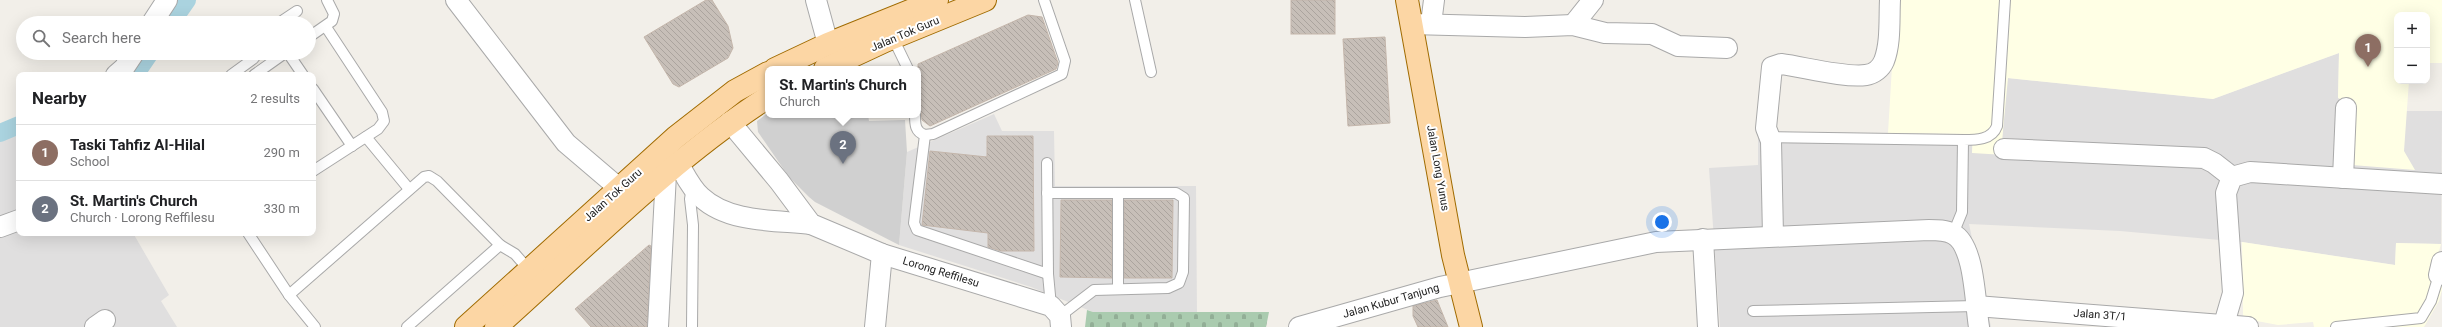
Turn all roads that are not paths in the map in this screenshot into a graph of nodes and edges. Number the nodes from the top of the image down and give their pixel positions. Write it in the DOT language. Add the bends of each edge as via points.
graph roads {
  1 [pos="167,0"];
  2 [pos="327,0"];
  3 [pos="456,0"];
  4 [pos="816,0"];
  5 [pos="937,0"];
  6 [pos="985,0"];
  7 [pos="1044,0"];
  8 [pos="1135,0"];
  9 [pos="1434,0"];
  10 [pos="1593,0"];
  11 [pos="1890,0"];
  12 [pos="2005,0"];
  13 [pos="297,11"];
  14 [pos="1412,11"];
  15 [pos="157,16"];
  16 [pos="290,16"];
  17 [pos="1573,25"];
  18 [pos="326,27"];
  19 [pos="316,33"];
  20 [pos="894,38"];
  21 [pos="828,44"];
  22 [pos="1728,48"];
  23 [pos="129,60"];
  24 [pos="253,60"];
  25 [pos="276,60"];
  26 [pos="292,60"];
  27 [pos="781,66"];
  28 [pos="832,66"];
  29 [pos="907,66"];
  30 [pos="119,72"];
  31 [pos="235,72"];
  32 [pos="258,72"];
  33 [pos="301,72"];
  34 [pos="1151,72"];
  35 [pos="765,74"];
  36 [pos="316,93"];
  37 [pos="765,99"];
  38 [pos="2346,108"];
  39 [pos="915,118"];
  40 [pos="730,122"];
  41 [pos="925,135"];
  42 [pos="366,137"];
  43 [pos="1770,137"];
  44 [pos="1963,140"];
  45 [pos="352,146"];
  46 [pos="2004,149"];
  47 [pos="1046,163"];
  48 [pos="316,169"];
  49 [pos="672,169"];
  50 [pos="2232,177"];
  51 [pos="2343,178"];
  52 [pos="2442,184"];
  53 [pos="692,186"];
  54 [pos="409,189"];
  55 [pos="620,189"];
  56 [pos="1047,194"];
  57 [pos="1118,194"];
  58 [pos="16,221"];
  59 [pos="811,224"];
  60 [pos="0,227"];
  61 [pos="1953,234"];
  62 [pos="250,236"];
  63 [pos="1773,236"];
  64 [pos="1703,238"];
  65 [pos="500,245"];
  66 [pos="882,254"];
  67 [pos="2440,269"];
  68 [pos="529,270"];
  69 [pos="1048,274"];
  70 [pos="1459,283"];
  71 [pos="1118,288"];
  72 [pos="289,295"];
  73 [pos="1976,306"];
  74 [pos="1753,311"];
  75 [pos="1058,316"];
  76 [pos="2224,324"];
  77 [pos="315,327"];
  78 [pos="407,327"];
  79 [pos="466,327"];
  80 [pos="496,327"];
  81 [pos="658,327"];
  82 [pos="692,327"];
  83 [pos="875,327"];
  84 [pos="1300,327"];
  85 [pos="1471,327"];
  86 [pos="1708,327"];
  87 [pos="1979,327"];
  88 [pos="2248,327"];
  89 [pos="2336,327"];
  1 -- 15 [label="street"];
  2 -- 18 [label="lane" via="334,18"];
  3 -- 55 [label="street" via="566,143"];
  4 -- 21 [label="street"];
  5 -- 21 [label="main road, Jalan Tok Guru"];
  6 -- 20 [label="main road, Jalan Tok Guru"];
  7 -- 41 [label="lane" via="1065,61 1062,74 933,134"];
  8 -- 34 [label="lane"];
  9 -- 14 [label="street"];
  10 -- 17 [label="street"];
  11 -- 43 [label="street" via="1887,52 1884,62 1877,71 1867,75 1853,75 1774,65 1771,71 1766,128"];
  12 -- 44 [label="lane" via="1997,126 1995,131 1986,137"];
  13 -- 16 [label="lane"];
  14 -- 17 [label="street" via="1525,28"];
  14 -- 70 [label="main road, Jalan Long Yunus"];
  17 -- 22 [label="street" via="1605,33 1652,34 1678,46"];
  18 -- 19 [label="lane"];
  18 -- 42 [label="lane" via="384,116 382,126"];
  20 -- 28 [label="main road, Jalan Tok Guru"];
  20 -- 29 [label="lane"];
  21 -- 27 [label="main road, Jalan Tok Guru"];
  23 -- 30 [label="street"];
  24 -- 31 [label="lane"];
  25 -- 32 [label="lane"];
  26 -- 33 [label="lane"];
  35 -- 55 [label="main road, Jalan Tok Guru" via="735,91 704,114"];
  36 -- 45 [label="lane"];
  37 -- 40 [label="main road, Jalan Tok Guru"];
  38 -- 51 [label="street"];
  39 -- 41 [label="lane" via="918,132"];
  40 -- 49 [label="main road, Jalan Tok Guru"];
  40 -- 59 [label="street"];
  41 -- 69 [label="lane" via="914,224 917,230"];
  42 -- 45 [label="lane"];
  42 -- 54 [label="lane"];
  43 -- 44 [label="lane"];
  43 -- 63 [label="street"];
  44 -- 61 [label="lane" via="1962,212"];
  45 -- 48 [label="lane"];
  46 -- 50 [label="street" via="2204,158"];
  47 -- 56 [label="lane"];
  49 -- 53 [label="street, Lorong Reffilesu"];
  49 -- 80 [label="main road, Jalan Tok Guru"];
  49 -- 81 [label="street"];
  50 -- 51 [label="street" via="2250,172"];
  50 -- 76 [label="street" via="2226,193 2233,293"];
  51 -- 52 [label="street"];
  53 -- 59 [label="street, Lorong Reffilesu" via="701,197 720,210 739,216"];
  53 -- 82 [label="lane"];
  54 -- 65 [label="lane" via="424,177 434,178"];
  54 -- 72 [label="lane"];
  55 -- 68 [label="main road, Jalan Tok Guru"];
  56 -- 57 [label="lane"];
  56 -- 69 [label="lane"];
  57 -- 71 [label="lane"];
  57 -- 71 [label="lane" via="1176,193 1183,196 1184,202 1183,272 1179,283 1168,288"];
  58 -- 60 [label="street"];
  59 -- 66 [label="street, Lorong Reffilesu"];
  61 -- 63 [label="street, Jalan Kubur Tanjung" via="1942,230 1929,230"];
  61 -- 73 [label="street" via="1962,242 1968,253"];
  62 -- 72 [label="lane"];
  63 -- 64 [label="street, Jalan Kubur Tanjung"];
  64 -- 70 [label="street, Jalan Kubur Tanjung" via="1656,242"];
  64 -- 86 [label="street"];
  65 -- 68 [label="lane" via="515,254"];
  65 -- 78 [label="lane"];
  66 -- 75 [label="street, Lorong Reffilesu"];
  66 -- 83 [label="street"];
  67 -- 89 [label="lane" via="2429,305 2421,318"];
  68 -- 79 [label="main road, Jalan Tok Guru"];
  69 -- 75 [label="lane"];
  70 -- 84 [label="street, Jalan Kubur Tanjung"];
  70 -- 85 [label="main road, Jalan Long Yunus"];
  71 -- 75 [label="lane" via="1102,288 1087,293"];
  72 -- 77 [label="lane"];
  73 -- 74 [label="lane"];
  73 -- 76 [label="street, Jalan 3T/1"];
  73 -- 87 [label="street"];
  76 -- 88 [label="street, Jalan 3T/1"];
}
